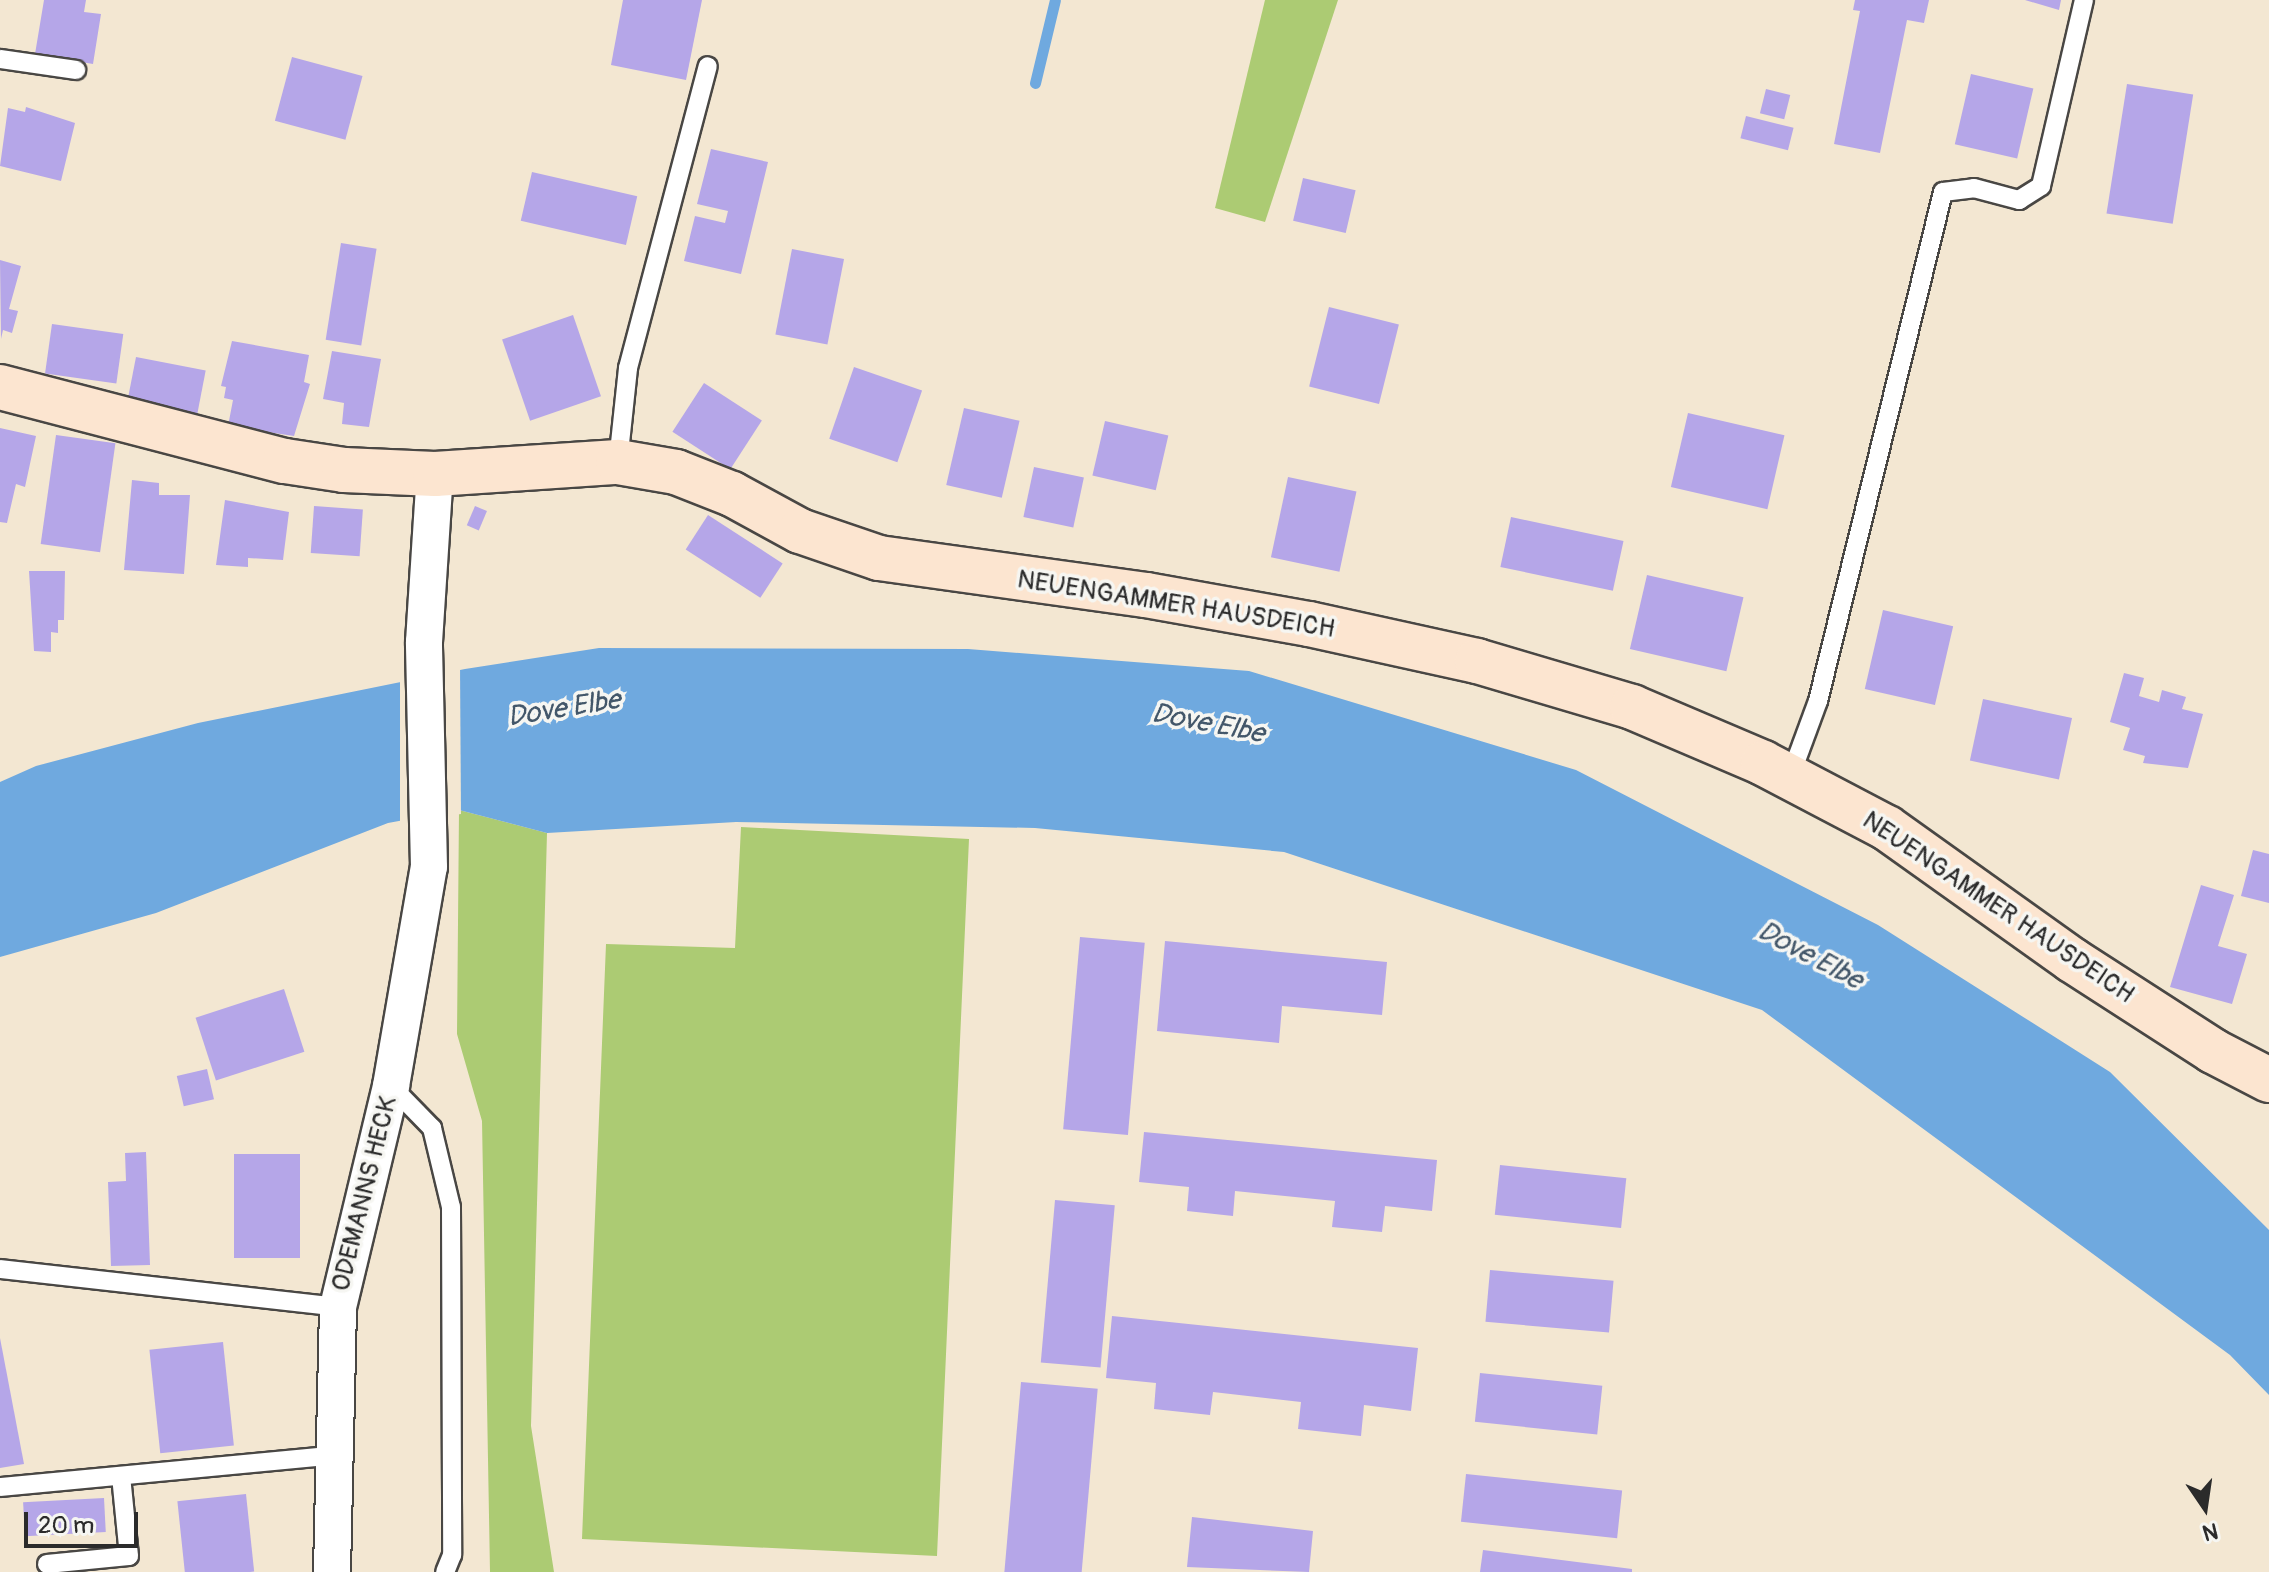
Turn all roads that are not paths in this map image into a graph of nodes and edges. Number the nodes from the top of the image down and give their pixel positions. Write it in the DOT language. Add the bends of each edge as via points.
graph roads {
  1 [pos="2084,0"];
  2 [pos="0,59"];
  3 [pos="708,66"];
  4 [pos="76,70"];
  5 [pos="0,387"];
  6 [pos="618,462"];
  7 [pos="435,474"];
  8 [pos="1790,777"];
  9 [pos="2269,1080"];
  10 [pos="391,1086"];
  11 [pos="0,1269"];
  12 [pos="338,1307"];
  13 [pos="331,1456"];
  14 [pos="121,1476"];
  15 [pos="0,1487"];
  16 [pos="47,1564"];
  17 [pos="332,1572"];
  18 [pos="445,1572"];
  1 -- 8 [label="lane" via="2041,186 2019,200 1974,188 1943,192 1818,701"];
  2 -- 4 [label="lane"];
  3 -- 6 [label="lane" via="628,368"];
  5 -- 7 [label="street, NEUENGAMMER HAUSDEICH" via="285,461"];
  6 -- 7 [label="street, NEUENGAMMER HAUSDEICH"];
  6 -- 8 [label="street, NEUENGAMMER HAUSDEICH" via="676,472 732,494 800,531 879,558 1146,595 1477,661 1632,707"];
  7 -- 10 [label="street, ODEMANNS HECK" via="424,642 429,867"];
  8 -- 9 [label="street, NEUENGAMMER HAUSDEICH" via="1887,828 2072,960 2213,1051"];
  10 -- 12 [label="street, ODEMANNS HECK"];
  10 -- 18 [label="lane" via="432,1128 451,1207 452,1555"];
  11 -- 12 [label="lane"];
  12 -- 13 [label="street, ODEMANNS HECK"];
  13 -- 14 [label="lane"];
  13 -- 17 [label="street, ODEMANNS HECK"];
  14 -- 15 [label="lane"];
  14 -- 16 [label="lane" via="129,1556"];
}
